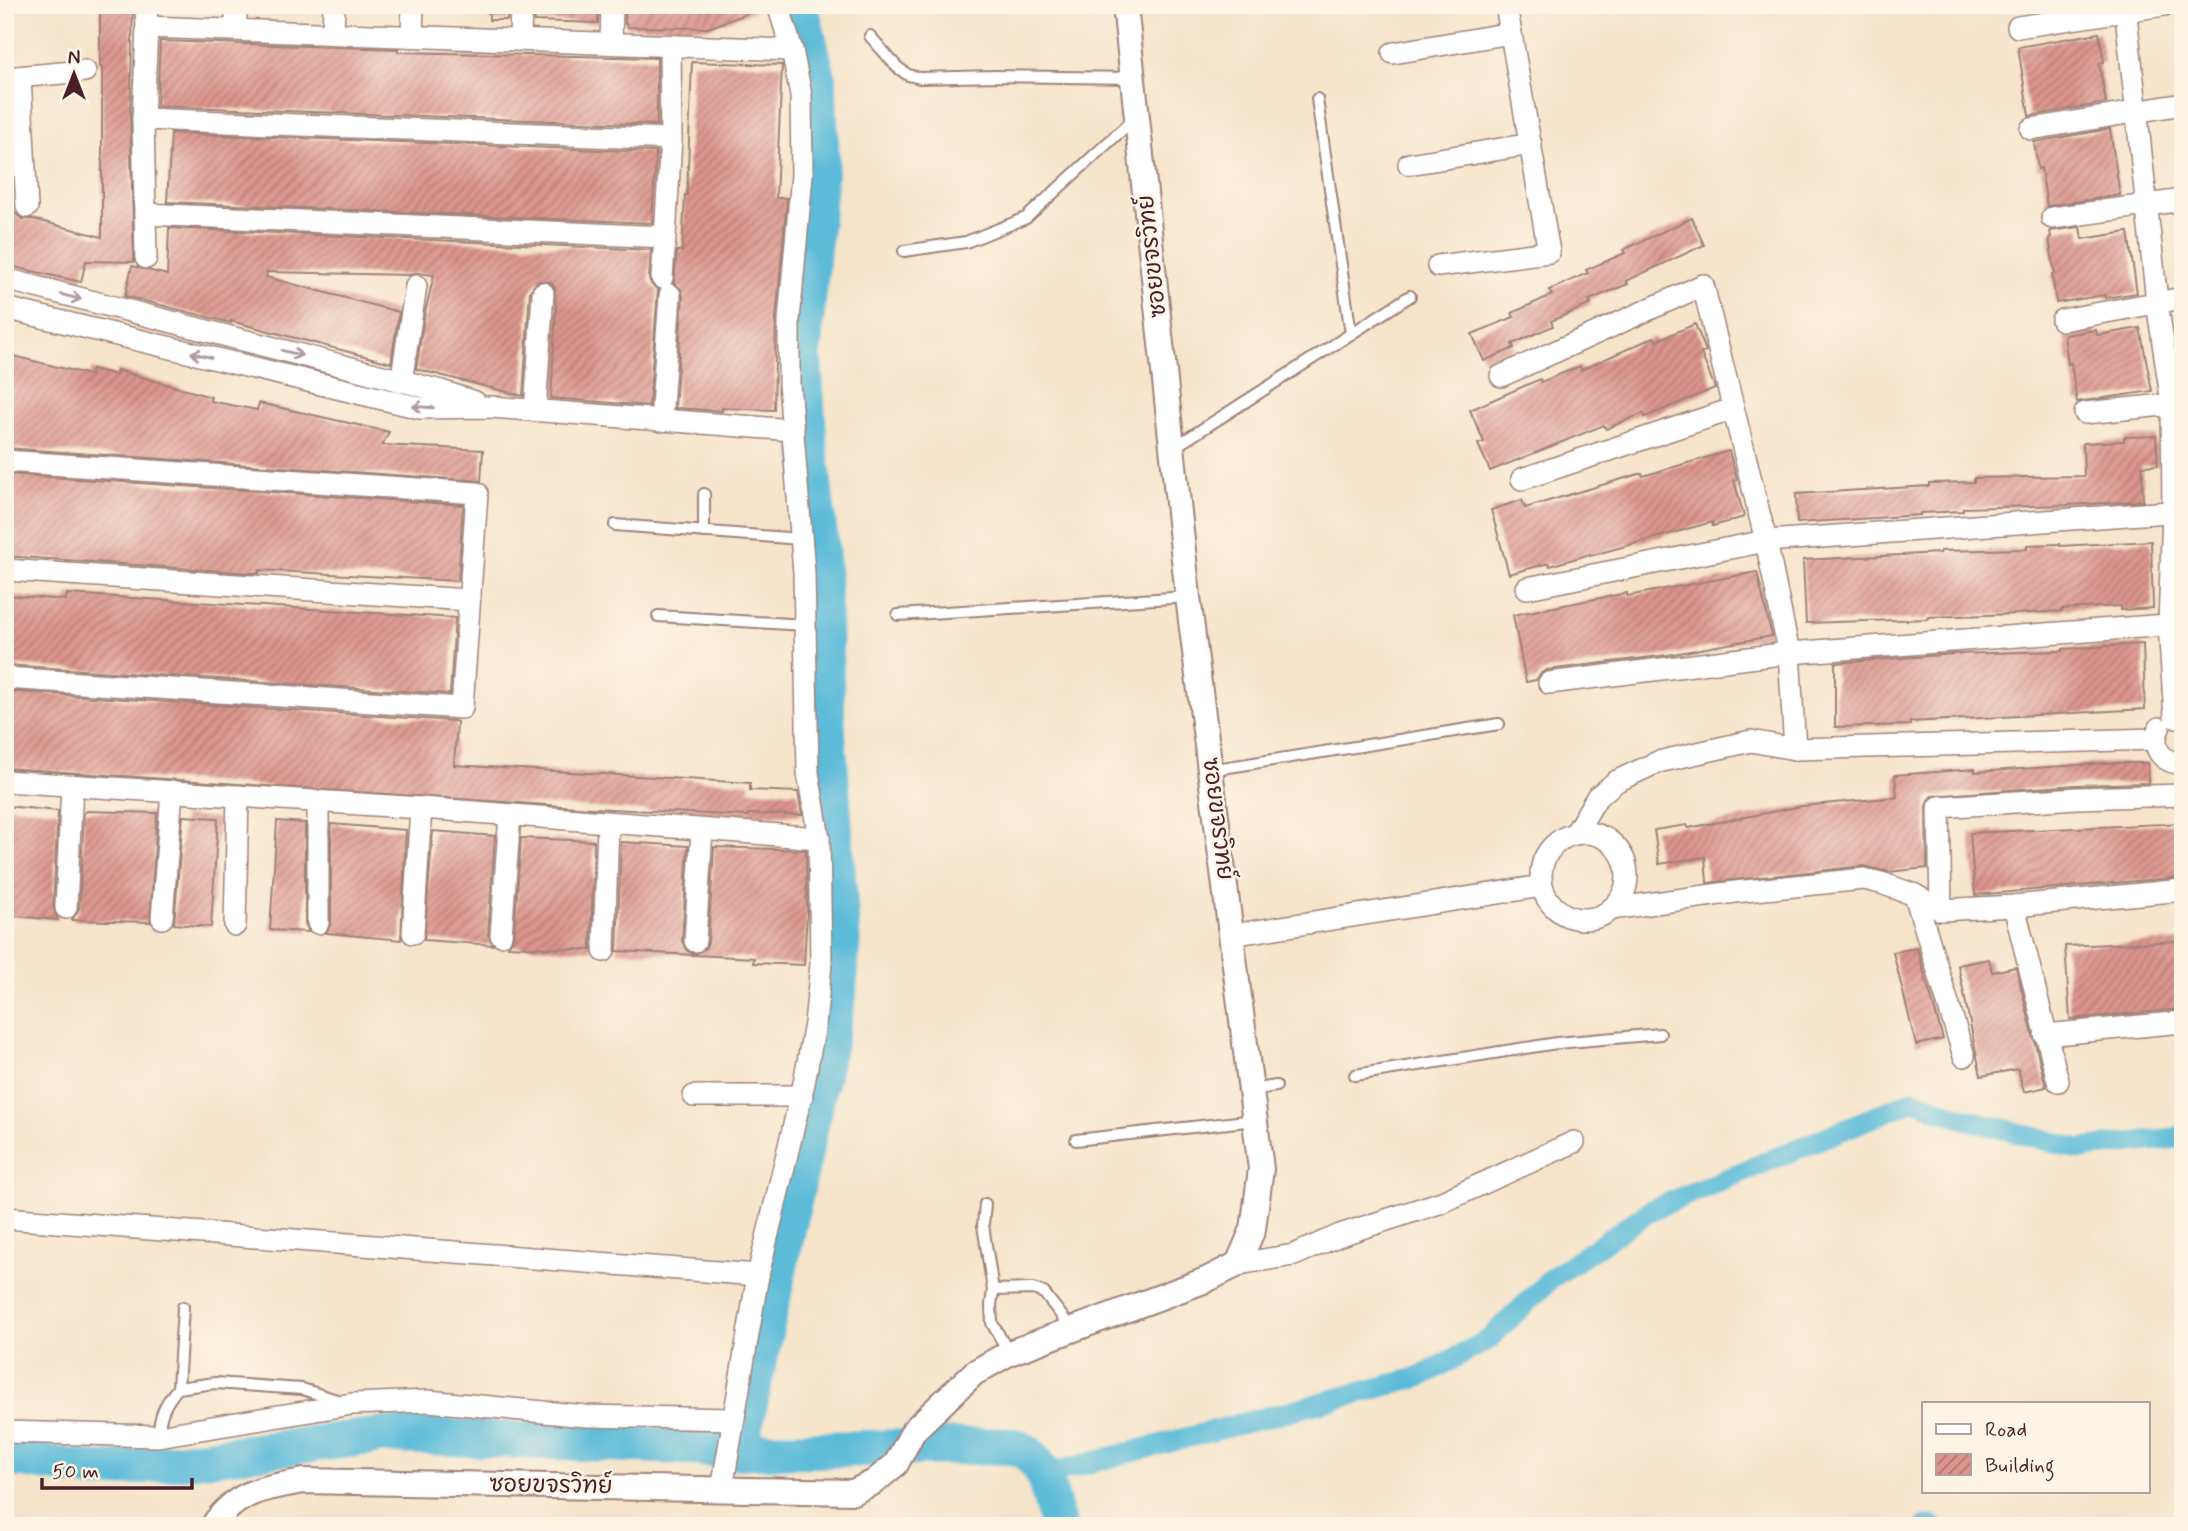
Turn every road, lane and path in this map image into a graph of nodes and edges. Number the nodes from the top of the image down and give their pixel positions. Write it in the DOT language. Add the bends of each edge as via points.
graph roads {
  1 [pos="236,5"];
  2 [pos="334,5"];
  3 [pos="412,5"];
  4 [pos="521,5"];
  5 [pos="611,5"];
  6 [pos="778,5"];
  7 [pos="1125,5"];
  8 [pos="1506,5"];
  9 [pos="2164,5"];
  10 [pos="2126,8"];
  11 [pos="146,16"];
  12 [pos="2018,27"];
  13 [pos="236,30"];
  14 [pos="332,33"];
  15 [pos="1511,33"];
  16 [pos="412,36"];
  17 [pos="870,36"];
  18 [pos="520,40"];
  19 [pos="611,43"];
  20 [pos="670,46"];
  21 [pos="792,50"];
  22 [pos="1393,53"];
  23 [pos="85,71"];
  24 [pos="13,78"];
  25 [pos="1133,78"];
  26 [pos="1317,99"];
  27 [pos="2183,104"];
  28 [pos="2138,110"];
  29 [pos="1138,115"];
  30 [pos="143,119"];
  31 [pos="2031,129"];
  32 [pos="671,139"];
  33 [pos="1531,144"];
  34 [pos="1409,164"];
  35 [pos="2183,201"];
  36 [pos="2147,205"];
  37 [pos="27,207"];
  38 [pos="145,214"];
  39 [pos="2052,218"];
  40 [pos="664,237"];
  41 [pos="904,251"];
  42 [pos="146,258"];
  43 [pos="1438,266"];
  44 [pos="5,279"];
  45 [pos="416,286"];
  46 [pos="543,293"];
  47 [pos="1410,296"];
  48 [pos="2183,298"];
  49 [pos="2157,302"];
  50 [pos="5,308"];
  51 [pos="2062,320"];
  52 [pos="1351,334"];
  53 [pos="1501,376"];
  54 [pos="401,382"];
  55 [pos="2177,404"];
  56 [pos="491,407"];
  57 [pos="1733,409"];
  58 [pos="535,411"];
  59 [pos="2085,414"];
  60 [pos="661,421"];
  61 [pos="793,430"];
  62 [pos="1173,448"];
  63 [pos="5,461"];
  64 [pos="1522,479"];
  65 [pos="704,494"];
  66 [pos="2178,511"];
  67 [pos="615,525"];
  68 [pos="704,532"];
  69 [pos="801,539"];
  70 [pos="1766,541"];
  71 [pos="5,570"];
  72 [pos="1527,588"];
  73 [pos="1188,597"];
  74 [pos="468,600"];
  75 [pos="898,615"];
  76 [pos="658,617"];
  77 [pos="2176,624"];
  78 [pos="805,625"];
  79 [pos="1789,653"];
  80 [pos="5,678"];
  81 [pos="1549,683"];
  82 [pos="2179,717"];
  83 [pos="1499,724"];
  84 [pos="2155,738"];
  85 [pos="1795,749"];
  86 [pos="2183,763"];
  87 [pos="1210,770"];
  88 [pos="5,781"];
  89 [pos="72,785"];
  90 [pos="172,792"];
  91 [pos="2183,795"];
  92 [pos="238,796"];
  93 [pos="318,802"];
  94 [pos="421,808"];
  95 [pos="510,815"];
  96 [pos="608,823"];
  97 [pos="702,830"];
  98 [pos="1575,834"];
  99 [pos="819,838"];
  100 [pos="1542,886"];
  101 [pos="2183,890"];
  102 [pos="1914,895"];
  103 [pos="2014,906"];
  104 [pos="66,908"];
  105 [pos="1611,909"];
  106 [pos="1941,910"];
  107 [pos="162,918"];
  108 [pos="318,923"];
  109 [pos="235,925"];
  110 [pos="413,933"];
  111 [pos="501,935"];
  112 [pos="1231,935"];
  113 [pos="695,941"];
  114 [pos="604,951"];
  115 [pos="2183,1022"];
  116 [pos="1660,1034"];
  117 [pos="2045,1035"];
  118 [pos="1964,1056"];
  119 [pos="1355,1075"];
  120 [pos="2058,1081"];
  121 [pos="1276,1086"];
  122 [pos="1251,1090"];
  123 [pos="694,1096"];
  124 [pos="802,1096"];
  125 [pos="1255,1120"];
  126 [pos="1076,1140"];
  127 [pos="1574,1142"];
  128 [pos="985,1204"];
  129 [pos="5,1218"];
  130 [pos="1238,1264"];
  131 [pos="758,1275"];
  132 [pos="993,1290"];
  133 [pos="184,1307"];
  134 [pos="1072,1329"];
  135 [pos="1009,1353"];
  136 [pos="178,1388"];
  137 [pos="352,1404"];
  138 [pos="733,1419"];
  139 [pos="5,1432"];
  140 [pos="158,1436"];
  141 [pos="724,1480"];
  142 [pos="213,1526"];
  1 -- 13 [label="street"];
  2 -- 14 [label="street"];
  3 -- 16 [label="street"];
  4 -- 18 [label="street"];
  5 -- 19 [label="street"];
  6 -- 21 [label="street"];
  7 -- 25 [label="street, ซอยขจรวิทย์"];
  8 -- 15 [label="street"];
  9 -- 10 [label="street"];
  10 -- 12 [label="street"];
  10 -- 28 [label="street"];
  11 -- 13 [label="street"];
  11 -- 30 [label="street"];
  13 -- 14 [label="street"];
  14 -- 16 [label="street"];
  15 -- 22 [label="street"];
  15 -- 33 [label="street"];
  16 -- 18 [label="street"];
  17 -- 25 [label="lane" via="897,68 920,78"];
  18 -- 19 [label="street"];
  19 -- 20 [label="street"];
  20 -- 21 [label="street"];
  20 -- 32 [label="street"];
  21 -- 61 [label="street" via="801,95 802,175 789,320"];
  23 -- 24 [label="street"];
  24 -- 37 [label="street"];
  25 -- 29 [label="street, ซอยขจรวิทย์"];
  26 -- 52 [label="lane"];
  27 -- 28 [label="street"];
  28 -- 31 [label="street"];
  28 -- 36 [label="street"];
  29 -- 41 [label="lane" via="1026,218 965,242"];
  29 -- 62 [label="street, ซอยขจรวิทย์"];
  30 -- 32 [label="street"];
  30 -- 38 [label="street"];
  32 -- 40 [label="street"];
  33 -- 34 [label="street"];
  33 -- 43 [label="street" via="1549,252"];
  35 -- 36 [label="street"];
  36 -- 39 [label="street"];
  36 -- 49 [label="street"];
  38 -- 40 [label="street"];
  38 -- 42 [label="street"];
  40 -- 60 [label="street"];
  44 -- 54 [label="street, one-way"];
  45 -- 54 [label="street"];
  46 -- 58 [label="street"];
  47 -- 52 [label="lane"];
  48 -- 49 [label="street"];
  49 -- 51 [label="street"];
  49 -- 55 [label="street"];
  56 -- 50 [label="street, one-way" via="420,408"];
  52 -- 62 [label="lane"];
  53 -- 57 [label="street" via="1703,285"];
  54 -- 56 [label="street"];
  55 -- 59 [label="street"];
  55 -- 66 [label="street"];
  56 -- 58 [label="street"];
  57 -- 64 [label="street"];
  57 -- 70 [label="street"];
  58 -- 60 [label="street"];
  60 -- 61 [label="street"];
  61 -- 69 [label="street"];
  62 -- 73 [label="street, ซอยขจรวิทย์"];
  63 -- 74 [label="street" via="477,493"];
  65 -- 68 [label="lane"];
  66 -- 70 [label="street"];
  66 -- 77 [label="street"];
  67 -- 68 [label="lane"];
  68 -- 69 [label="lane"];
  69 -- 78 [label="street"];
  70 -- 72 [label="street"];
  70 -- 79 [label="street"];
  71 -- 74 [label="street"];
  73 -- 75 [label="lane"];
  73 -- 87 [label="street, ซอยขจรวิทย์"];
  74 -- 80 [label="street" via="462,708"];
  76 -- 78 [label="lane"];
  77 -- 79 [label="street"];
  77 -- 82 [label="street"];
  78 -- 99 [label="street" via="808,773"];
  79 -- 81 [label="street"];
  79 -- 85 [label="street"];
  82 -- 84 [label="street" via="2162,724"];
  83 -- 87 [label="lane"];
  84 -- 85 [label="street"];
  84 -- 86 [label="street" via="2159,754"];
  85 -- 98 [label="street" via="1751,741 1658,762 1617,781 1597,797"];
  87 -- 112 [label="street, ซอยขจรวิทย์"];
  88 -- 89 [label="street"];
  89 -- 90 [label="street"];
  89 -- 104 [label="street"];
  90 -- 92 [label="street"];
  90 -- 107 [label="street"];
  91 -- 106 [label="street" via="1939,807"];
  92 -- 93 [label="street"];
  92 -- 109 [label="street"];
  93 -- 94 [label="street"];
  93 -- 108 [label="street"];
  94 -- 95 [label="street"];
  94 -- 110 [label="street"];
  95 -- 96 [label="street"];
  95 -- 111 [label="street"];
  96 -- 97 [label="street"];
  96 -- 114 [label="street"];
  97 -- 99 [label="street"];
  97 -- 113 [label="street"];
  98 -- 100 [label="street" via="1552,847 1541,872"];
  98 -- 105 [label="street" via="1602,837 1623,857 1626,885"];
  99 -- 124 [label="street" via="821,964"];
  100 -- 105 [label="street" via="1556,909 1569,916 1584,919"];
  100 -- 112 [label="street"];
  101 -- 103 [label="street"];
  102 -- 105 [label="street" via="1864,879"];
  102 -- 106 [label="street"];
  102 -- 118 [label="street"];
  103 -- 106 [label="street"];
  103 -- 117 [label="street"];
  112 -- 122 [label="street, ซอยขจรวิทย์"];
  115 -- 117 [label="street"];
  116 -- 119 [label="lane" via="1557,1043"];
  117 -- 120 [label="street"];
  121 -- 122 [label="lane"];
  122 -- 125 [label="street, ซอยขจรวิทย์"];
  123 -- 124 [label="street"];
  124 -- 131 [label="street"];
  125 -- 126 [label="lane"];
  125 -- 130 [label="street, ซอยขจรวิทย์" via="1261,1169 1253,1229"];
  127 -- 130 [label="street" via="1442,1202 1294,1255"];
  128 -- 132 [label="lane"];
  129 -- 131 [label="street"];
  130 -- 134 [label="street"];
  131 -- 138 [label="street"];
  132 -- 134 [label="lane" via="1044,1293"];
  132 -- 135 [label="lane" via="992,1323"];
  133 -- 136 [label="lane"];
  134 -- 135 [label="street"];
  135 -- 141 [label="street, ซอยขจรวิทย์" via="974,1373 914,1430 896,1464 853,1492"];
  136 -- 137 [label="lane" via="215,1383 302,1389"];
  136 -- 140 [label="lane" via="160,1415"];
  137 -- 138 [label="street" via="428,1401 586,1416"];
  137 -- 140 [label="street"];
  138 -- 141 [label="street"];
  139 -- 140 [label="street"];
  141 -- 142 [label="street, ซอยขจรวิทย์" via="303,1482 258,1489 223,1510"];
}
